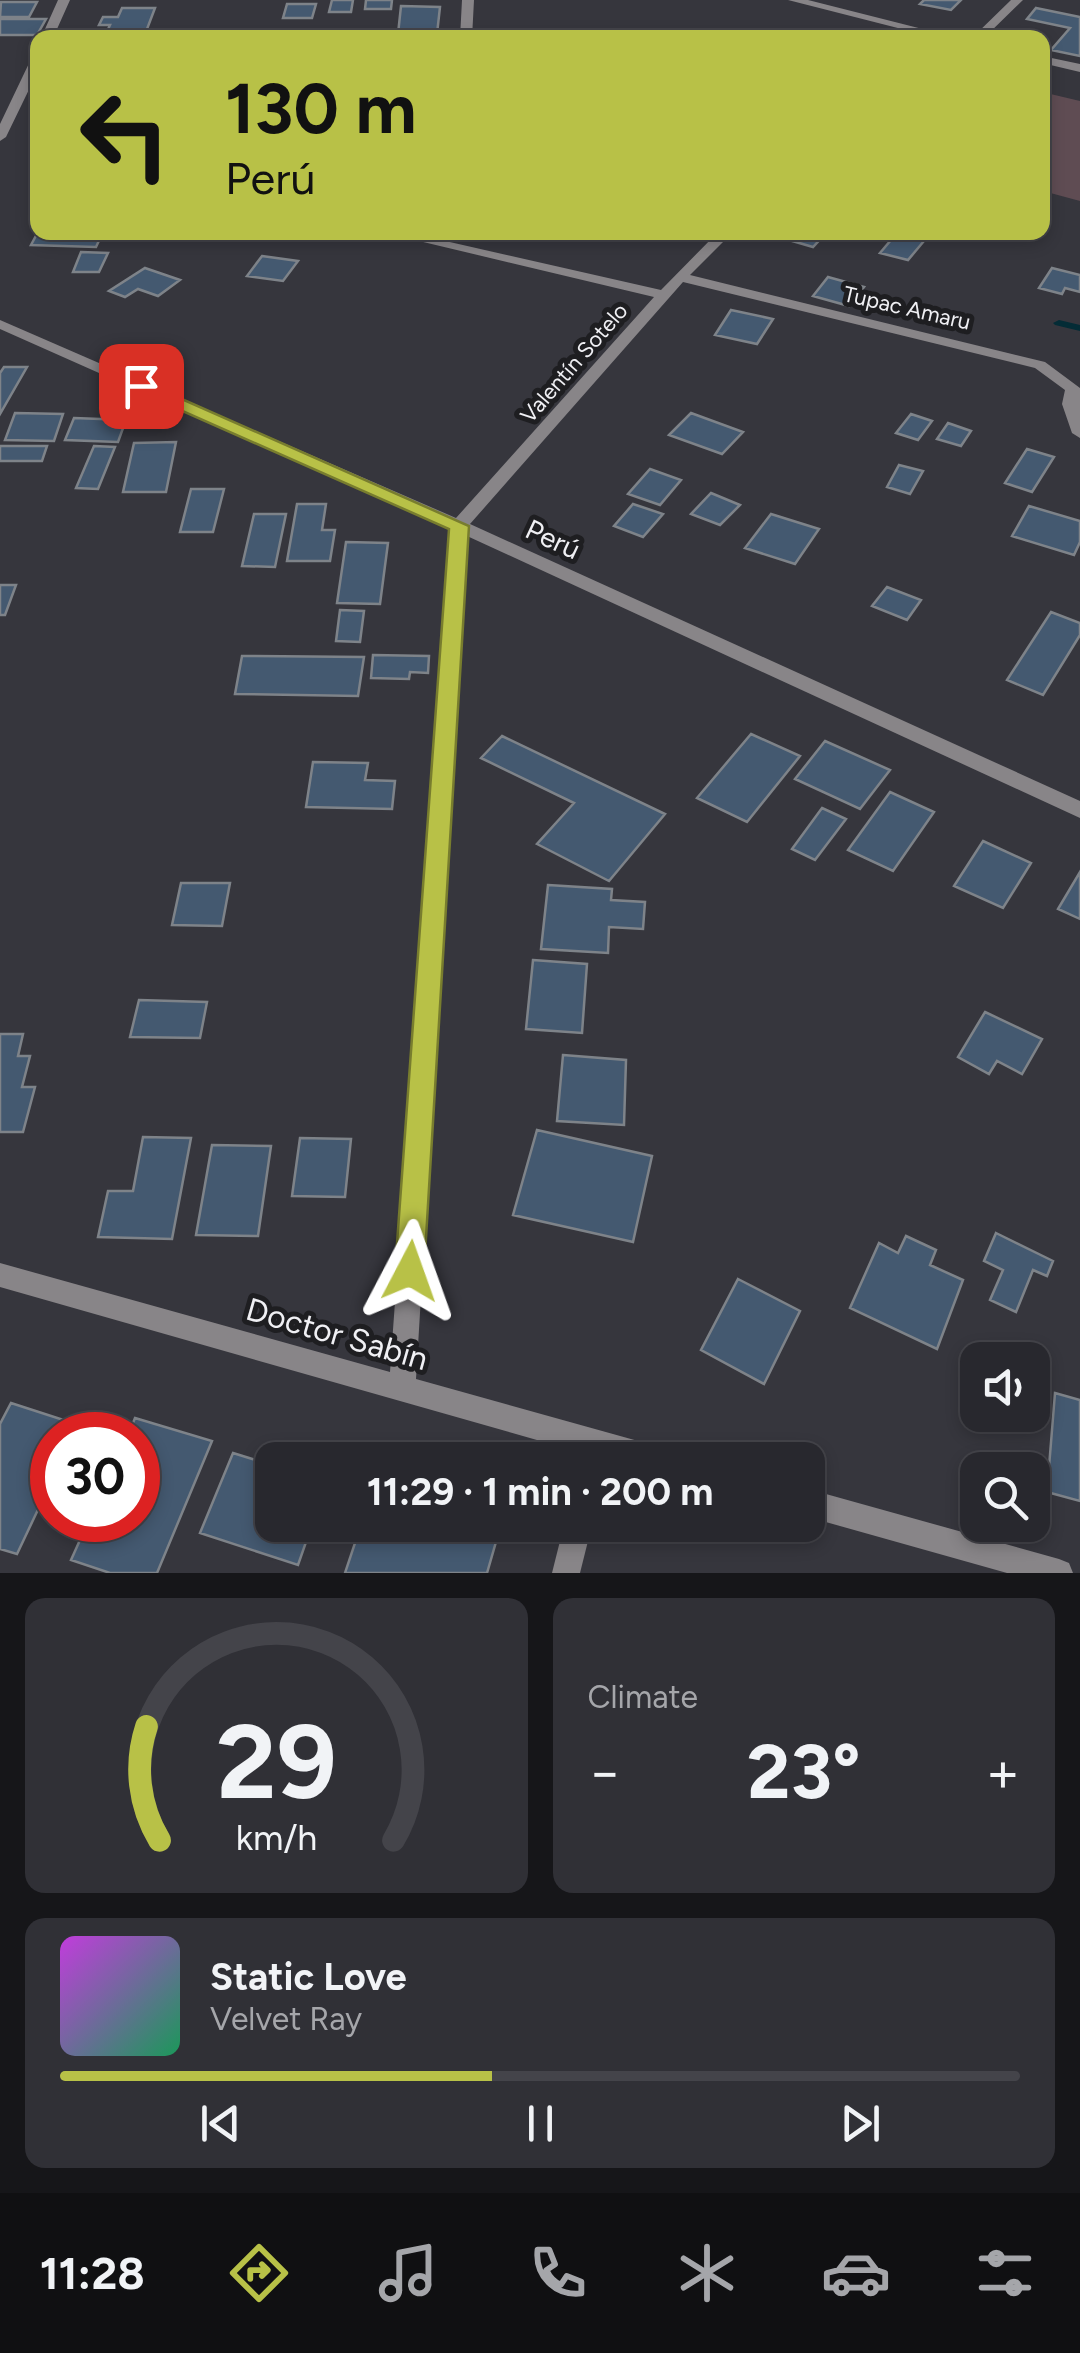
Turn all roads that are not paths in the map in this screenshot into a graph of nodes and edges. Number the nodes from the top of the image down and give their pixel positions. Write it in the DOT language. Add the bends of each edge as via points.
graph roads {
  1 [pos="64,0"];
  2 [pos="468,0"];
  3 [pos="794,0"];
  4 [pos="1017,0"];
  5 [pos="51,30"];
  6 [pos="466,30"];
  7 [pos="920,30"];
  8 [pos="985,30"];
  9 [pos="1050,61"];
  10 [pos="1080,68"];
  11 [pos="30,74"];
  12 [pos="0,137"];
  13 [pos="432,240"];
  14 [pos="718,240"];
  15 [pos="680,277"];
  16 [pos="664,295"];
  17 [pos="0,324"];
  18 [pos="1080,433"];
  19 [pos="459,526"];
  20 [pos="1080,810"];
  21 [pos="0,1275"];
  22 [pos="402,1389"];
  23 [pos="566,1442"];
  24 [pos="825,1507"];
  25 [pos="574,1542"];
  26 [pos="566,1573"];
  27 [pos="1058,1573"];
  1 -- 5 [label="street"];
  2 -- 6 [label="street"];
  3 -- 7 [label="street"];
  4 -- 8 [label="street"];
  9 -- 10 [label="street"];
  11 -- 12 [label="street"];
  13 -- 16 [label="street"];
  14 -- 15 [label="street, Valentín Sotelo"];
  15 -- 16 [label="street, Valentín Sotelo"];
  15 -- 18 [label="street, Tupac Amaru" via="1040,364 1073,389 1070,404"];
  16 -- 19 [label="street, Valentín Sotelo"];
  17 -- 19 [label="street, Perú"];
  19 -- 20 [label="street, Perú"];
  19 -- 22 [label="street"];
  21 -- 22 [label="street, Doctor Sabín"];
  22 -- 23 [label="street, Doctor Sabín"];
  24 -- 27 [label="street"];
  25 -- 26 [label="street"];
}
